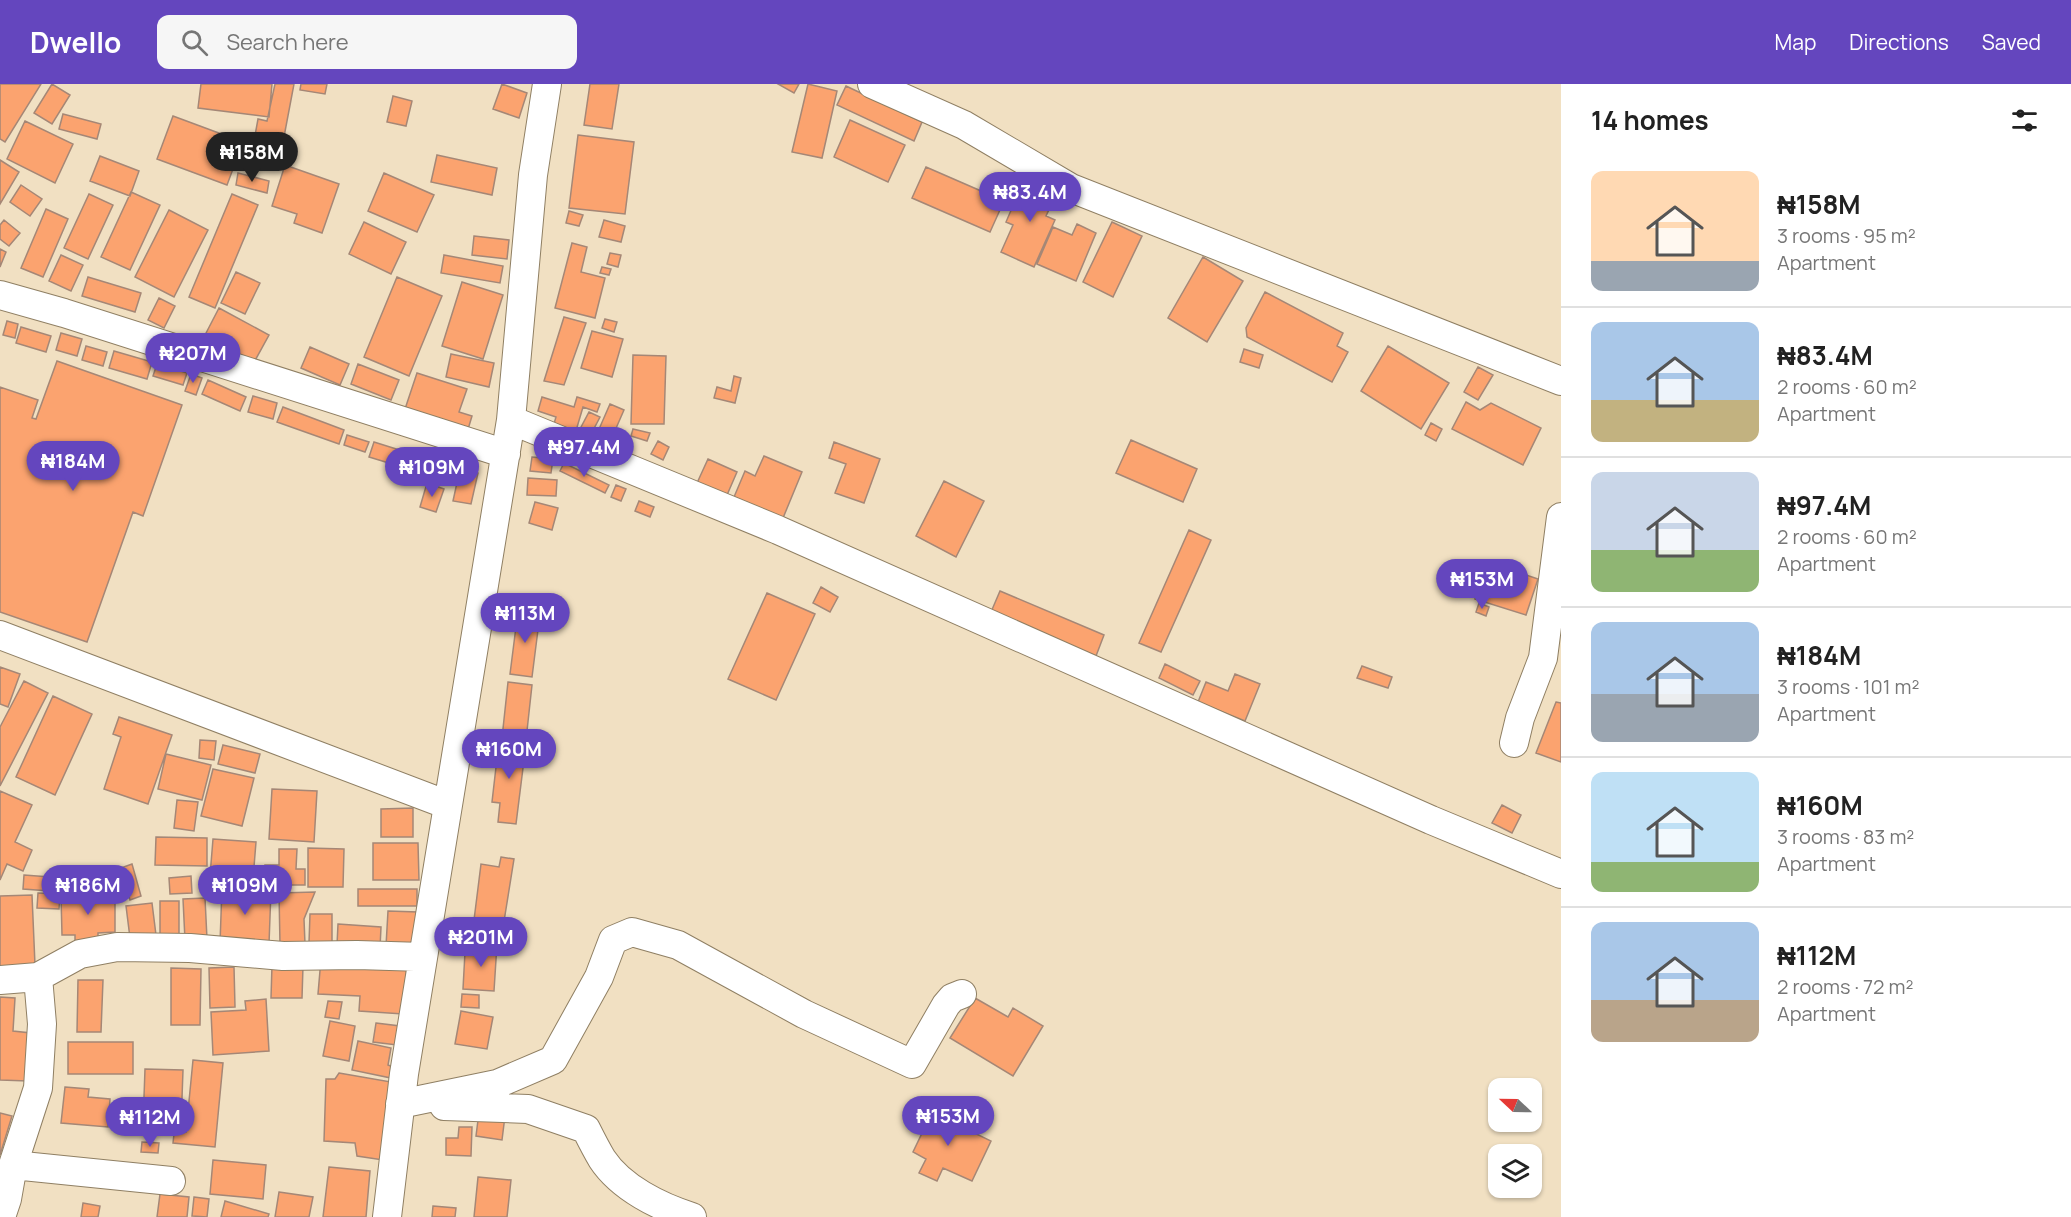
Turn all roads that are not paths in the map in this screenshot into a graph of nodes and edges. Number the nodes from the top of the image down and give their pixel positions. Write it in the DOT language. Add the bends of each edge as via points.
graph roads {
  1 [pos="547,84"];
  2 [pos="872,84"];
  3 [pos="0,295"];
  4 [pos="1561,381"];
  5 [pos="511,420"];
  6 [pos="506,454"];
  7 [pos="1561,517"];
  8 [pos="0,635"];
  9 [pos="1514,743"];
  10 [pos="448,805"];
  11 [pos="1561,874"];
  12 [pos="423,957"];
  13 [pos="38,977"];
  14 [pos="0,980"];
  15 [pos="962,994"];
  16 [pos="400,1104"];
  17 [pos="13,1165"];
  18 [pos="171,1181"];
  19 [pos="1,1217"];
  20 [pos="387,1217"];
  21 [pos="692,1217"];
  1 -- 5 [label="street" via="533,175"];
  2 -- 4 [label="street" via="964,124 1071,188"];
  3 -- 6 [label="street"];
  5 -- 6 [label="street"];
  5 -- 11 [label="street" via="778,530"];
  6 -- 10 [label="street"];
  7 -- 9 [label="street" via="1543,658"];
  8 -- 10 [label="street"];
  10 -- 12 [label="street"];
  12 -- 13 [label="street" via="283,956 190,948 117,948 80,954"];
  12 -- 16 [label="street"];
  13 -- 14 [label="street"];
  13 -- 17 [label="street" via="42,1024 38,1088"];
  15 -- 16 [label="street" via="946,1005 912,1064 804,1014 678,945 632,932 613,940 599,977 553,1060 497,1084"];
  16 -- 20 [label="street"];
  16 -- 21 [label="street" via="528,1109 586,1129 602,1160 622,1181 666,1209"];
  17 -- 18 [label="street"];
  17 -- 19 [label="street"];
}
